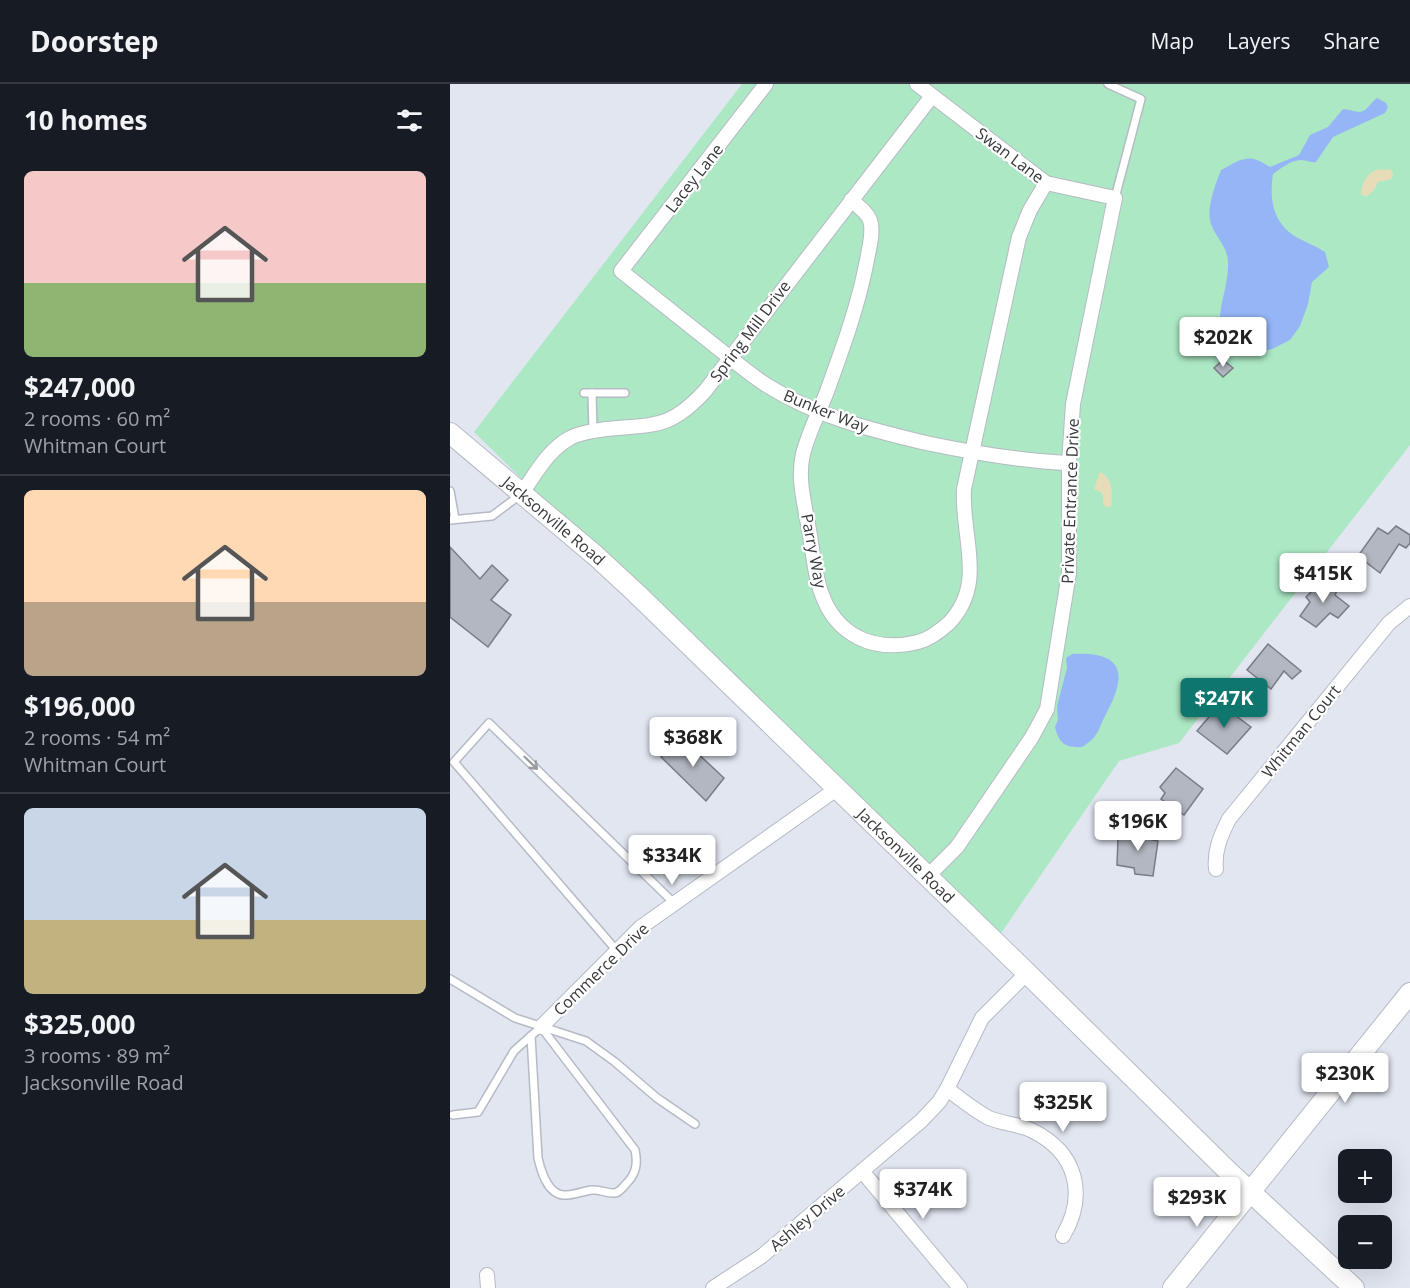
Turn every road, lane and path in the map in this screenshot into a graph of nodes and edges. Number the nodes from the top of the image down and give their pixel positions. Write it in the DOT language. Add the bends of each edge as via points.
graph roads {
  1 [pos="766,84"];
  2 [pos="917,84"];
  3 [pos="1108,84"];
  4 [pos="932,96"];
  5 [pos="1046,183"];
  6 [pos="1115,198"];
  7 [pos="851,200"];
  8 [pos="621,271"];
  9 [pos="730,357"];
  10 [pos="625,393"];
  11 [pos="819,411"];
  12 [pos="593,431"];
  13 [pos="450,433"];
  14 [pos="972,453"];
  15 [pos="1069,463"];
  16 [pos="450,491"];
  17 [pos="522,493"];
  18 [pos="452,519"];
  19 [pos="1410,606"];
  20 [pos="838,788"];
  21 [pos="1216,868"];
  22 [pos="928,876"];
  23 [pos="674,903"];
  24 [pos="617,951"];
  25 [pos="1027,973"];
  26 [pos="450,979"];
  27 [pos="1410,993"];
  28 [pos="536,1031"];
  29 [pos="947,1089"];
  30 [pos="453,1115"];
  31 [pos="695,1124"];
  32 [pos="862,1171"];
  33 [pos="1251,1192"];
  34 [pos="1063,1236"];
  35 [pos="733,1276"];
  36 [pos="713,1288"];
  37 [pos="741,1288"];
  38 [pos="960,1288"];
  39 [pos="1173,1288"];
  40 [pos="1354,1288"];
  1 -- 8 [label="street, Lacey Lane"];
  2 -- 4 [label="street, Swan Lane"];
  3 -- 6 [label="lane" via="1142,99"];
  4 -- 5 [label="street, Swan Lane"];
  4 -- 7 [label="street, Spring Mill Drive"];
  5 -- 6 [label="street, Swan Lane"];
  5 -- 14 [label="street, Parry Way" via="1019,237"];
  6 -- 15 [label="street, Private Entrance Drive" via="1079,369"];
  7 -- 9 [label="street, Spring Mill Drive"];
  7 -- 11 [label="street, Parry Way" via="870,220 870,248 851,325"];
  8 -- 9 [label="street, Bunker Way"];
  9 -- 11 [label="street, Bunker Way" via="767,386"];
  9 -- 12 [label="street, Spring Mill Drive" via="691,406 674,417 657,425"];
  10 -- 12 [label="lane" via="588,393"];
  11 -- 14 [label="street, Bunker Way" via="881,433"];
  11 -- 14 [label="street, Parry Way" via="803,453 801,474 820,591 838,622 877,645 902,645 933,636 955,616 965,599 971,563 963,508"];
  12 -- 17 [label="street, Spring Mill Drive" via="572,436 552,451"];
  13 -- 17 [label="main road, Jacksonville Road"];
  14 -- 15 [label="street, Bunker Way"];
  15 -- 22 [label="street, Private Entrance Drive" via="1069,573 1047,709 957,847"];
  16 -- 18 [label="lane"];
  17 -- 18 [label="lane" via="492,516"];
  17 -- 20 [label="main road, Jacksonville Road" via="605,564"];
  19 -- 21 [label="street, Whitman Court" via="1389,623 1229,819 1218,844"];
  20 -- 22 [label="main road, Jacksonville Road"];
  20 -- 23 [label="street, Commerce Drive"];
  22 -- 25 [label="main road, Jacksonville Road"];
  23 -- 24 [label="street, Commerce Drive"];
  24 -- 23 [label="lane, one-way" via="454,762 489,723"];
  24 -- 28 [label="street, Commerce Drive"];
  25 -- 29 [label="street, Ashley Drive" via="982,1018"];
  25 -- 33 [label="main road, Jacksonville Road"];
  26 -- 28 [label="lane"];
  27 -- 33 [label="main road"];
  28 -- 28 [label="lane" via="635,1149 636,1169 619,1191 559,1194 542,1175 538,1158"];
  28 -- 30 [label="lane" via="514,1051 478,1112"];
  28 -- 31 [label="lane" via="586,1041"];
  29 -- 32 [label="street, Ashley Drive" via="921,1121"];
  29 -- 34 [label="street" via="988,1118 1035,1132 1062,1153 1076,1191 1073,1215"];
  32 -- 35 [label="street, Ashley Drive"];
  32 -- 38 [label="street"];
  33 -- 39 [label="main road"];
  33 -- 40 [label="main road, Jacksonville Road"];
  35 -- 36 [label="street, Ashley Drive"];
  35 -- 37 [label="street"];
}
